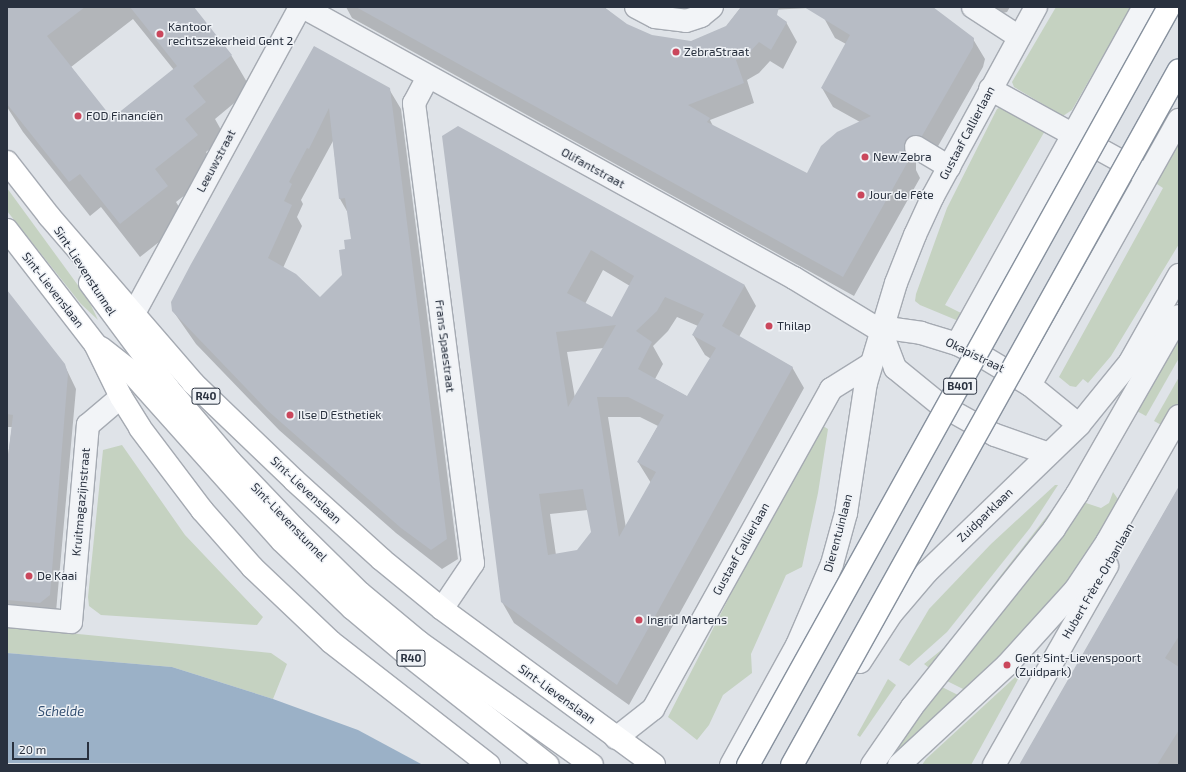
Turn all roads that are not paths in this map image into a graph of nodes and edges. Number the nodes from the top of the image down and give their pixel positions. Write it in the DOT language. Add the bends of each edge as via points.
graph roads {
  1 [pos="301,7"];
  2 [pos="636,7"];
  3 [pos="712,7"];
  4 [pos="973,7"];
  5 [pos="1036,7"];
  6 [pos="1144,7"];
  7 [pos="1169,7"];
  8 [pos="1019,37"];
  9 [pos="1179,70"];
  10 [pos="428,77"];
  11 [pos="990,89"];
  12 [pos="1179,120"];
  13 [pos="1075,134"];
  14 [pos="916,147"];
  15 [pos="7,162"];
  16 [pos="949,167"];
  17 [pos="1148,176"];
  18 [pos="49,216"];
  19 [pos="8,235"];
  20 [pos="1179,274"];
  21 [pos="133,314"];
  22 [pos="1179,316"];
  23 [pos="881,331"];
  24 [pos="95,344"];
  25 [pos="957,344"];
  26 [pos="871,364"];
  27 [pos="1030,385"];
  28 [pos="121,397"];
  29 [pos="1179,416"];
  30 [pos="1079,425"];
  31 [pos="1179,439"];
  32 [pos="1049,454"];
  33 [pos="288,535"];
  34 [pos="442,609"];
  35 [pos="7,616"];
  36 [pos="616,738"];
  37 [pos="489,765"];
  38 [pos="548,765"];
  39 [pos="592,765"];
  40 [pos="654,765"];
  41 [pos="731,765"];
  42 [pos="748,765"];
  43 [pos="792,765"];
  44 [pos="804,765"];
  45 [pos="872,765"];
  46 [pos="900,765"];
  47 [pos="994,765"];
  1 -- 10 [label="street, Olifantstraat"];
  1 -- 21 [label="street, Leeuwstraat"];
  2 -- 3 [label="street" via="655,17 686,20 701,16"];
  4 -- 8 [label="street"];
  5 -- 8 [label="street, Gustaaf Callierlaan"];
  6 -- 13 [label="street"];
  7 -- 42 [label="main road, B401, bridge"];
  8 -- 11 [label="street, Gustaaf Callierlaan"];
  9 -- 43 [label="main road, bridge"];
  10 -- 23 [label="street, Olifantstraat" via="794,278"];
  10 -- 34 [label="street, Frans Spaestraat" via="414,103 473,563"];
  11 -- 13 [label="street"];
  11 -- 16 [label="street, Gustaaf Callierlaan"];
  12 -- 17 [label="street"];
  13 -- 17 [label="street"];
  13 -- 25 [label="street"];
  14 -- 16 [label="street"];
  15 -- 18 [label="main road, Sint-Lievenslaan / R40"];
  16 -- 23 [label="street, Gustaaf Callierlaan" via="915,235"];
  17 -- 27 [label="street"];
  18 -- 21 [label="main road, Sint-Lievenslaan / R40"];
  18 -- 33 [label="main road, Sint-Lievenstunnel / R40" via="96,293 168,388"];
  19 -- 24 [label="main road, Sint-Lievenslaan / R40"];
  20 -- 30 [label="street, Zuidparklaan" via="1130,362"];
  21 -- 34 [label="main road, Sint-Lievenslaan / R40" via="193,383 231,420 382,559"];
  22 -- 45 [label="street" via="1077,494 1054,529 912,707"];
  23 -- 25 [label="street, Okapistraat" via="894,329 921,333"];
  23 -- 26 [label="street, Dierentuinlaan"];
  23 -- 32 [label="street" via="895,368 926,395 970,423"];
  24 -- 28 [label="main road, Sint-Lievenslaan / R40"];
  24 -- 33 [label="main road, Sint-Lievenstunnel / R40" via="129,370"];
  25 -- 27 [label="street, Okapistraat"];
  26 -- 36 [label="street, Gustaaf Callierlaan" via="831,389 653,709"];
  26 -- 41 [label="street, Dierentuinlaan" via="858,426 846,513 832,564 797,645"];
  27 -- 30 [label="street, Okapistraat"];
  28 -- 35 [label="street, Kruitmagazijnstraat" via="88,425 71,622"];
  28 -- 37 [label="main road, Sint-Lievenslaan / R40" via="140,428 202,510 286,601 390,690"];
  29 -- 46 [label="street" via="1107,542 1075,590 1007,665"];
  30 -- 32 [label="street, Zuidparklaan"];
  31 -- 47 [label="street, Hubert Frère-Orbanlaan"];
  32 -- 44 [label="street, Zuidparklaan" via="953,546 892,613 866,651"];
  33 -- 38 [label="main road, Sint-Lievenstunnel / R40" via="353,609 403,652"];
  33 -- 39 [label="main road, Sint-Lievenstunnel / R40" via="419,642"];
  34 -- 36 [label="main road, Sint-Lievenslaan / R40"];
  36 -- 40 [label="main road, Sint-Lievenslaan / R40"];
}
